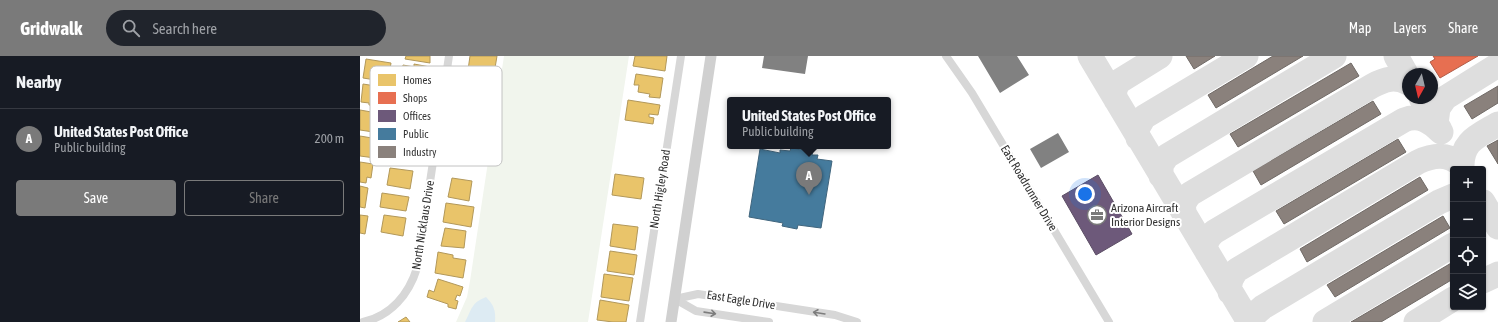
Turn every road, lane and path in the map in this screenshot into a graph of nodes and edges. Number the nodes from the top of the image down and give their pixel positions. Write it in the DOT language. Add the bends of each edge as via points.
graph roads {
  1 [pos="449,56"];
  2 [pos="681,56"];
  3 [pos="711,56"];
  4 [pos="946,56"];
  5 [pos="447,66"];
  6 [pos="432,166"];
  7 [pos="674,299"];
  8 [pos="363,322"];
  9 [pos="640,322"];
  10 [pos="671,322"];
  11 [pos="769,322"];
  12 [pos="856,322"];
  13 [pos="1108,322"];
  1 -- 5 [label="street, North Nicklaus Drive"];
  2 -- 9 [label="street, North Higley Road"];
  3 -- 7 [label="main road"];
  4 -- 13 [label="street, East Roadrunner Drive" via="972,93"];
  6 -- 8 [label="street, North Nicklaus Drive" via="414,277 405,294 392,308 376,318"];
  7 -- 10 [label="main road"];
  7 -- 11 [label="street, East Eagle Drive, one-way" via="696,311"];
  12 -- 7 [label="street, East Eagle Drive, one-way" via="828,314 698,294"];
}
